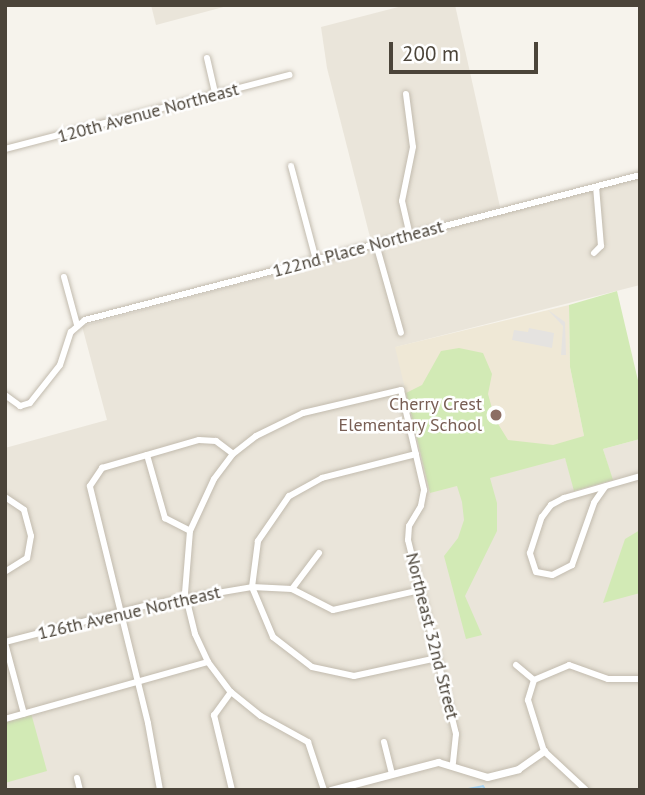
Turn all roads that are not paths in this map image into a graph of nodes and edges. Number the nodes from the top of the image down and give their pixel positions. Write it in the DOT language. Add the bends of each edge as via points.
graph roads {
  1 [pos="207,58"];
  2 [pos="290,75"];
  3 [pos="215,94"];
  4 [pos="406,94"];
  5 [pos="5,149"];
  6 [pos="291,166"];
  7 [pos="640,175"];
  8 [pos="596,187"];
  9 [pos="410,236"];
  10 [pos="376,244"];
  11 [pos="594,253"];
  12 [pos="316,260"];
  13 [pos="64,277"];
  14 [pos="77,325"];
  15 [pos="401,333"];
  16 [pos="5,396"];
  17 [pos="233,454"];
  18 [pos="416,454"];
  19 [pos="147,455"];
  20 [pos="640,476"];
  21 [pos="605,487"];
  22 [pos="583,492"];
  23 [pos="8,498"];
  24 [pos="594,503"];
  25 [pos="190,531"];
  26 [pos="319,553"];
  27 [pos="5,572"];
  28 [pos="252,587"];
  29 [pos="292,589"];
  30 [pos="420,590"];
  31 [pos="186,597"];
  32 [pos="119,612"];
  33 [pos="5,642"];
  34 [pos="437,658"];
  35 [pos="208,662"];
  36 [pos="516,666"];
  37 [pos="640,679"];
  38 [pos="534,680"];
  39 [pos="138,683"];
  40 [pos="231,692"];
  41 [pos="24,714"];
  42 [pos="5,719"];
  43 [pos="384,742"];
  44 [pos="544,751"];
  45 [pos="453,763"];
  46 [pos="392,774"];
  47 [pos="77,778"];
  48 [pos="80,790"];
  49 [pos="160,790"];
  50 [pos="232,790"];
  51 [pos="324,790"];
  52 [pos="331,790"];
  53 [pos="586,790"];
  1 -- 3 [label="street"];
  2 -- 3 [label="street, 120th Avenue Northeast"];
  3 -- 5 [label="street, 120th Avenue Northeast"];
  4 -- 9 [label="street" via="414,130 402,201"];
  6 -- 12 [label="street"];
  7 -- 8 [label="street, 122nd Place Northeast"];
  8 -- 9 [label="street, 122nd Place Northeast"];
  8 -- 11 [label="street" via="601,246"];
  9 -- 10 [label="street, 122nd Place Northeast"];
  10 -- 12 [label="street, 122nd Place Northeast"];
  10 -- 15 [label="street"];
  12 -- 14 [label="street, 122nd Place Northeast"];
  13 -- 14 [label="street"];
  14 -- 16 [label="street" via="60,365 30,403 20,406"];
  17 -- 18 [label="street, Northeast 32nd Street" via="290,418 401,390"];
  17 -- 19 [label="street" via="225,444 208,439"];
  17 -- 25 [label="street" via="209,487"];
  18 -- 28 [label="street" via="321,478 281,504 258,541"];
  18 -- 30 [label="street, Northeast 32nd Street" via="424,498 411,519 408,540"];
  19 -- 25 [label="street" via="165,518"];
  19 -- 32 [label="street" via="102,468 92,479 90,501"];
  20 -- 21 [label="street"];
  21 -- 22 [label="street"];
  21 -- 24 [label="street"];
  22 -- 24 [label="street"];
  22 -- 24 [label="street" via="559,500 542,517 530,553 536,572 552,575 572,565"];
  23 -- 27 [label="street" via="27,517 32,536 27,558"];
  25 -- 31 [label="street"];
  26 -- 29 [label="street"];
  28 -- 29 [label="street, 126th Avenue Northeast"];
  28 -- 31 [label="street, 126th Avenue Northeast"];
  28 -- 34 [label="street" via="273,637 297,659 332,674 369,674"];
  29 -- 30 [label="street" via="333,610"];
  30 -- 34 [label="street, Northeast 32nd Street"];
  31 -- 32 [label="street, 126th Avenue Northeast"];
  31 -- 35 [label="street"];
  32 -- 33 [label="street, 126th Avenue Northeast"];
  32 -- 39 [label="street"];
  33 -- 41 [label="street"];
  34 -- 45 [label="street, Northeast 32nd Street" via="456,734"];
  35 -- 39 [label="street"];
  35 -- 40 [label="street"];
  36 -- 38 [label="street"];
  37 -- 38 [label="street" via="608,679 569,665"];
  38 -- 44 [label="street" via="528,701"];
  39 -- 41 [label="street"];
  39 -- 49 [label="street"];
  40 -- 50 [label="street" via="214,715"];
  40 -- 51 [label="street" via="261,716 302,737 315,753"];
  41 -- 42 [label="street"];
  43 -- 46 [label="street"];
  44 -- 45 [label="street" via="518,769 487,777 472,775"];
  44 -- 53 [label="street"];
  45 -- 46 [label="street" via="438,762"];
  46 -- 52 [label="street"];
  47 -- 48 [label="street"];
}
